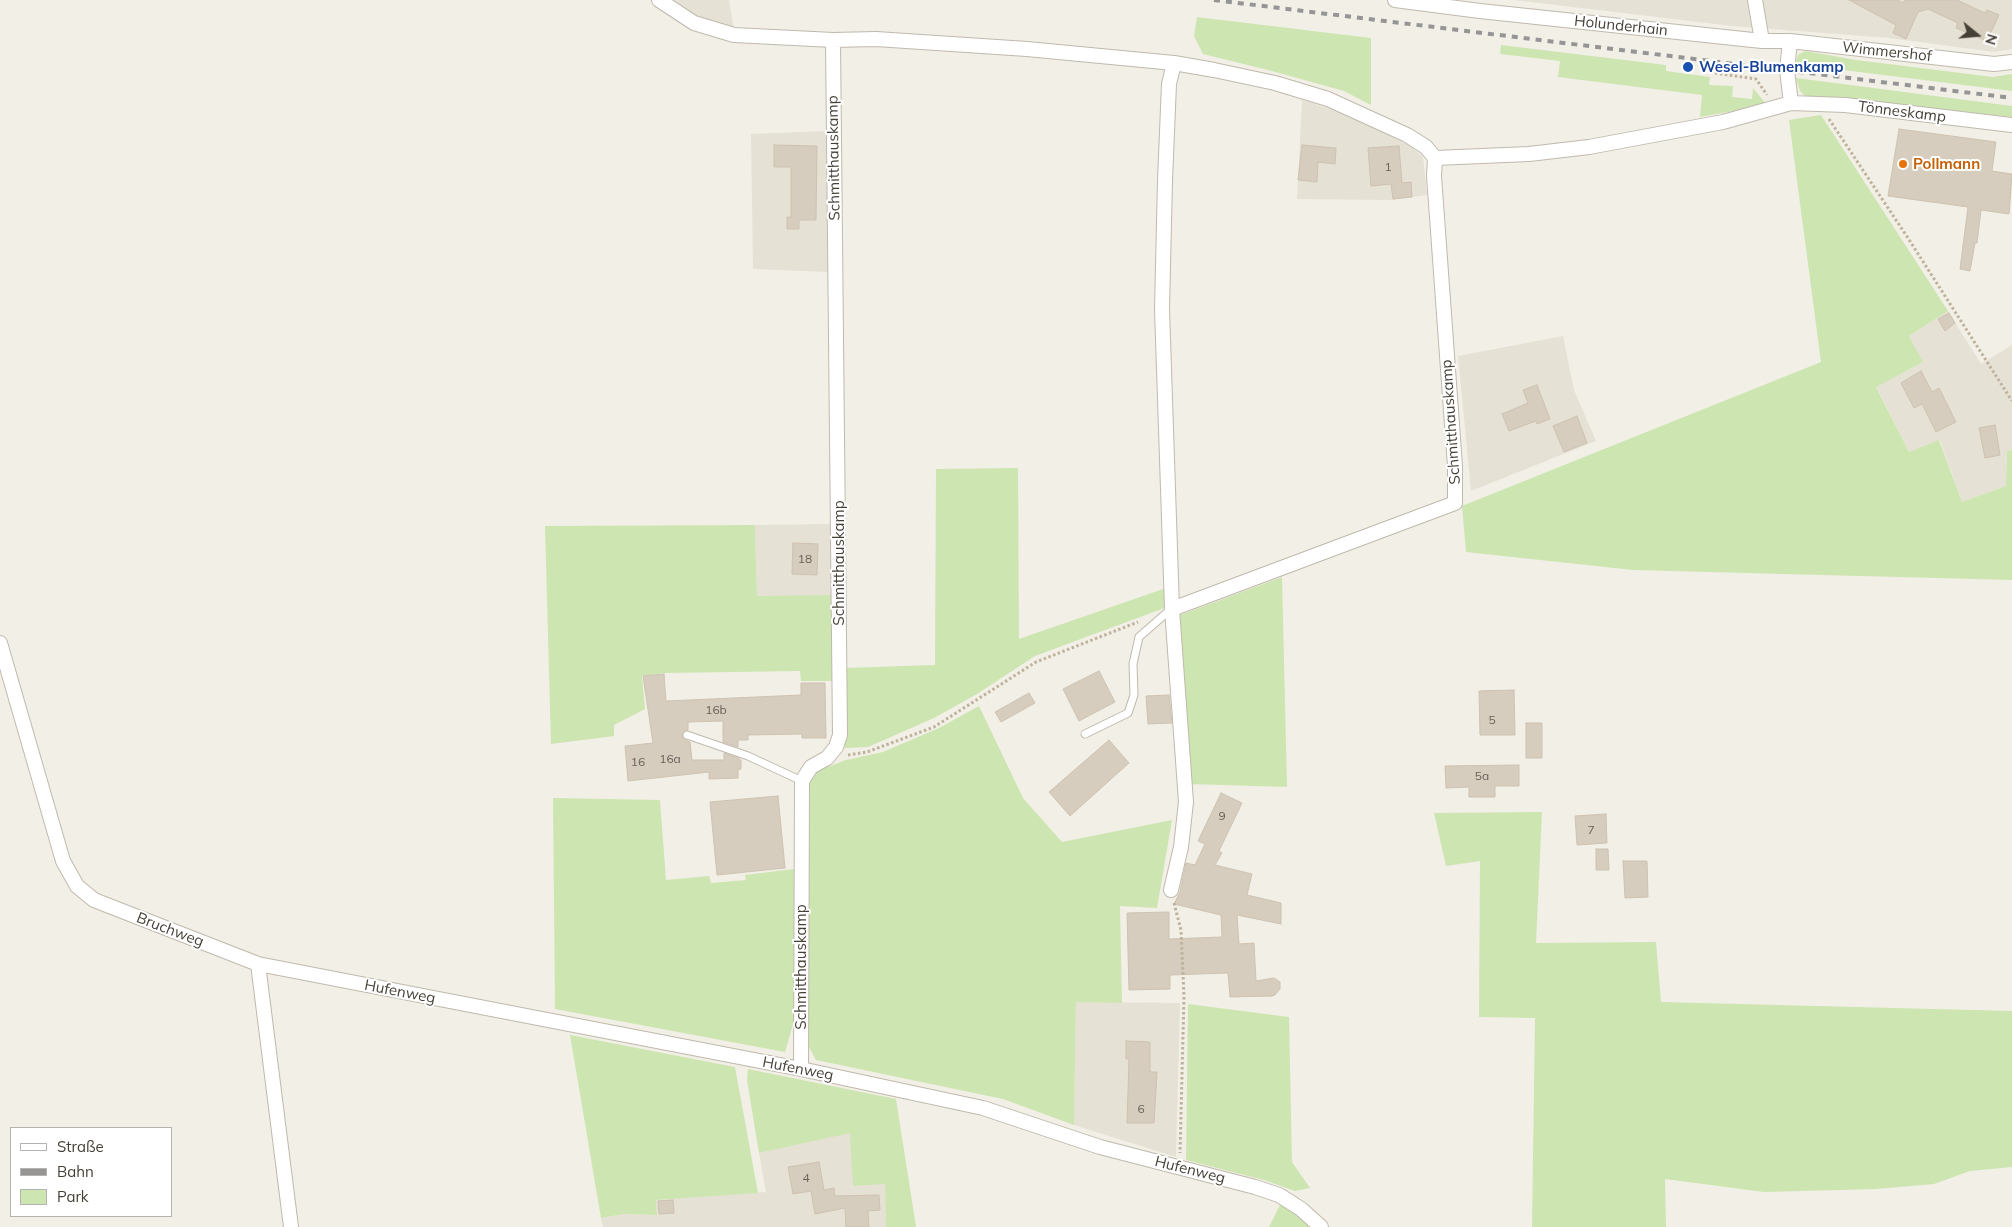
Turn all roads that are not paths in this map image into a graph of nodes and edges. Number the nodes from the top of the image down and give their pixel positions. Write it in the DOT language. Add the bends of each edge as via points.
graph roads {
  1 [pos="659,0"];
  2 [pos="1395,0"];
  3 [pos="1755,0"];
  4 [pos="1480,6"];
  5 [pos="833,40"];
  6 [pos="1762,41"];
  7 [pos="1790,41"];
  8 [pos="2012,62"];
  9 [pos="1174,63"];
  10 [pos="1791,103"];
  11 [pos="2012,124"];
  12 [pos="1435,158"];
  13 [pos="1172,609"];
  14 [pos="0,643"];
  15 [pos="1085,734"];
  16 [pos="687,735"];
  17 [pos="802,781"];
  18 [pos="1171,890"];
  19 [pos="258,964"];
  20 [pos="801,1069"];
  21 [pos="291,1227"];
  22 [pos="1321,1227"];
  1 -- 5 [label="street" via="694,23 734,35"];
  2 -- 4 [label="street, Holunderhain"];
  3 -- 6 [label="street"];
  4 -- 6 [label="street, Holunderhain"];
  5 -- 9 [label="street" via="876,39 1027,49"];
  5 -- 17 [label="street, Schmitthauskamp" via="840,735 827,758 811,766"];
  6 -- 7 [label="street, Wimmershof"];
  7 -- 8 [label="street, Wimmershof" via="1994,64"];
  7 -- 10 [label="street" via="1787,70"];
  9 -- 12 [label="street" via="1275,83 1328,99 1407,134"];
  9 -- 13 [label="street" via="1169,94 1162,309"];
  10 -- 11 [label="street, Tönneskamp"];
  10 -- 12 [label="street" via="1723,122 1589,147 1530,154"];
  12 -- 13 [label="street, Schmitthauskamp" via="1455,503"];
  13 -- 15 [label="lane" via="1139,638 1133,664 1134,695 1128,713"];
  13 -- 18 [label="street" via="1186,802"];
  14 -- 19 [label="street, Bruchweg" via="63,861 77,886 94,900"];
  16 -- 17 [label="lane" via="748,756"];
  17 -- 20 [label="street, Schmitthauskamp"];
  19 -- 20 [label="street, Hufenweg"];
  19 -- 21 [label="street"];
  20 -- 22 [label="street, Hufenweg" via="983,1108 1100,1146 1256,1187 1279,1195"];
}
